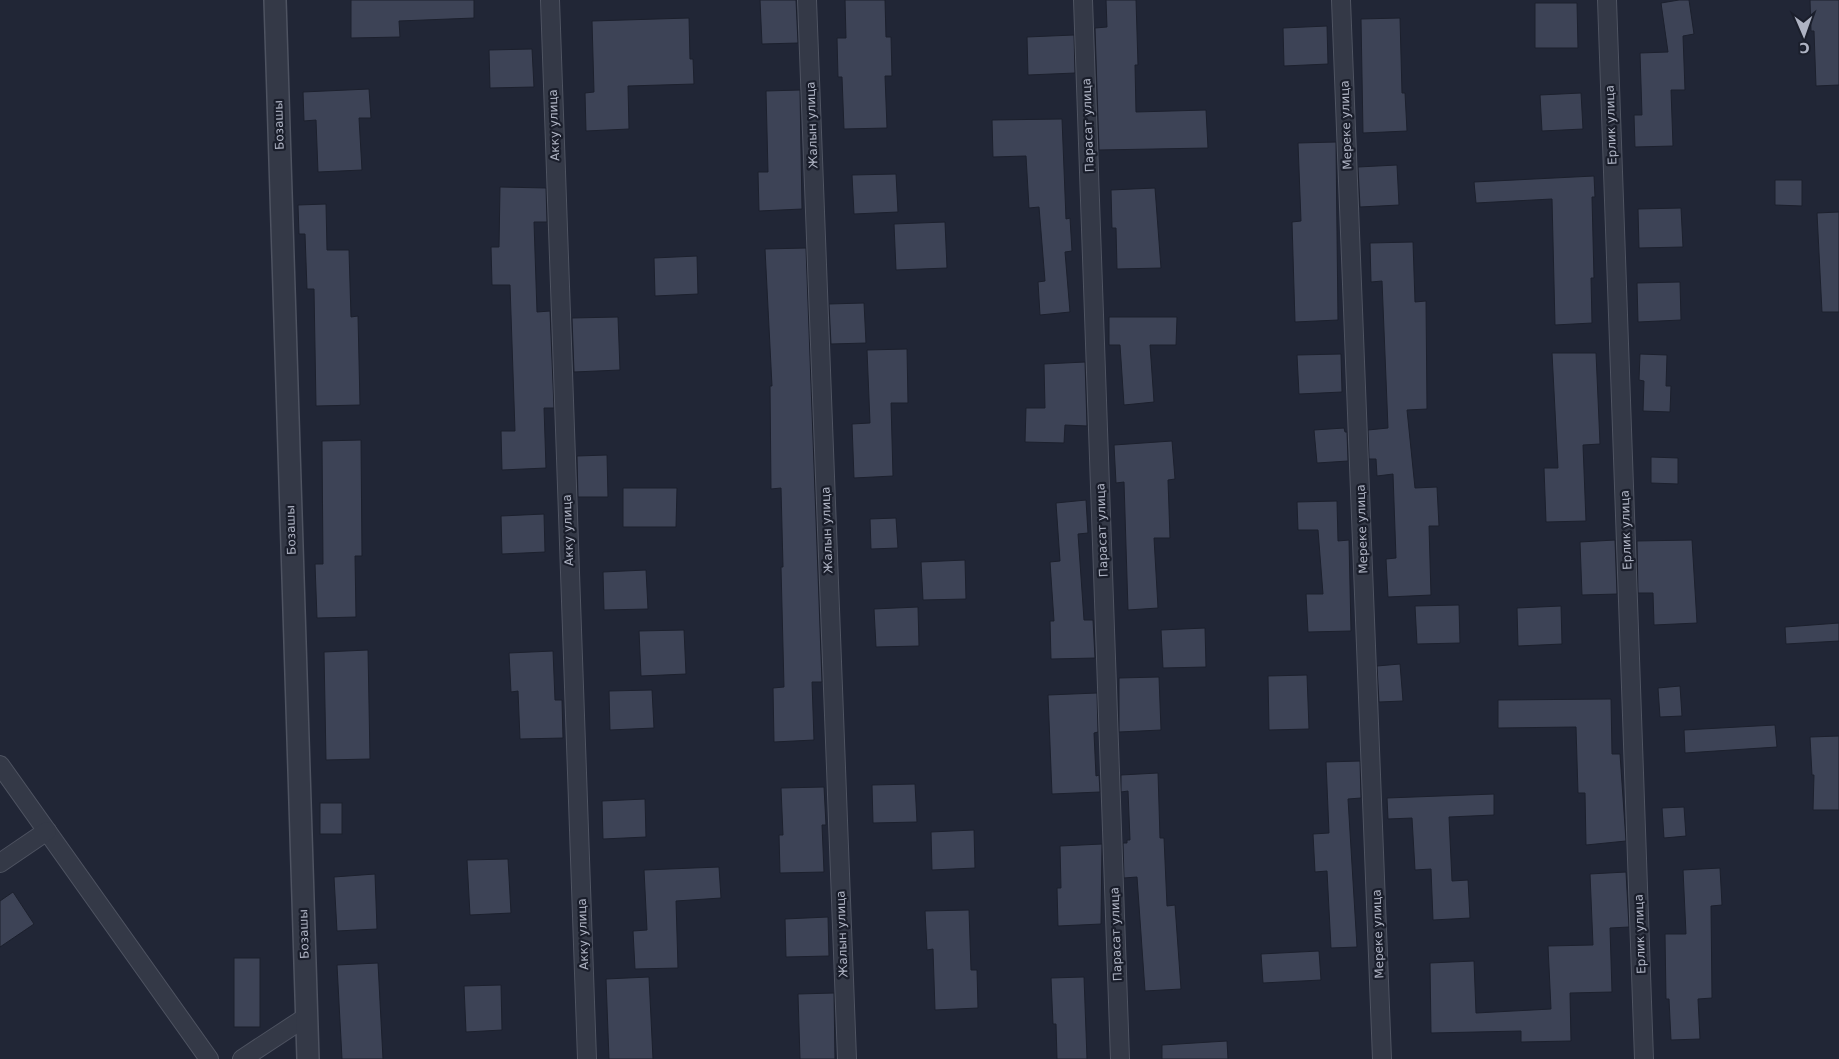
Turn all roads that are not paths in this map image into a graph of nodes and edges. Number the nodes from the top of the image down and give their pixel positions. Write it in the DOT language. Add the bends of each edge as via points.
graph roads {
  1 [pos="275,0"];
  2 [pos="550,0"];
  3 [pos="807,0"];
  4 [pos="1083,0"];
  5 [pos="1341,0"];
  6 [pos="1607,0"];
  7 [pos="0,765"];
  8 [pos="47,831"];
  9 [pos="0,863"];
  10 [pos="306,1017"];
  11 [pos="209,1059"];
  12 [pos="242,1059"];
  13 [pos="308,1059"];
  14 [pos="587,1059"];
  15 [pos="847,1059"];
  16 [pos="1120,1059"];
  17 [pos="1382,1059"];
  18 [pos="1644,1059"];
  1 -- 10 [label="street, Бозашы"];
  2 -- 14 [label="street, Акку улица"];
  3 -- 15 [label="street, Жалын улица"];
  4 -- 16 [label="street, Парасат улица"];
  5 -- 17 [label="street, Мереке улица"];
  6 -- 18 [label="street, Ерлик улица"];
  7 -- 8 [label="street"];
  8 -- 9 [label="street"];
  8 -- 11 [label="street"];
  10 -- 12 [label="street"];
  10 -- 13 [label="street, Бозашы"];
}
